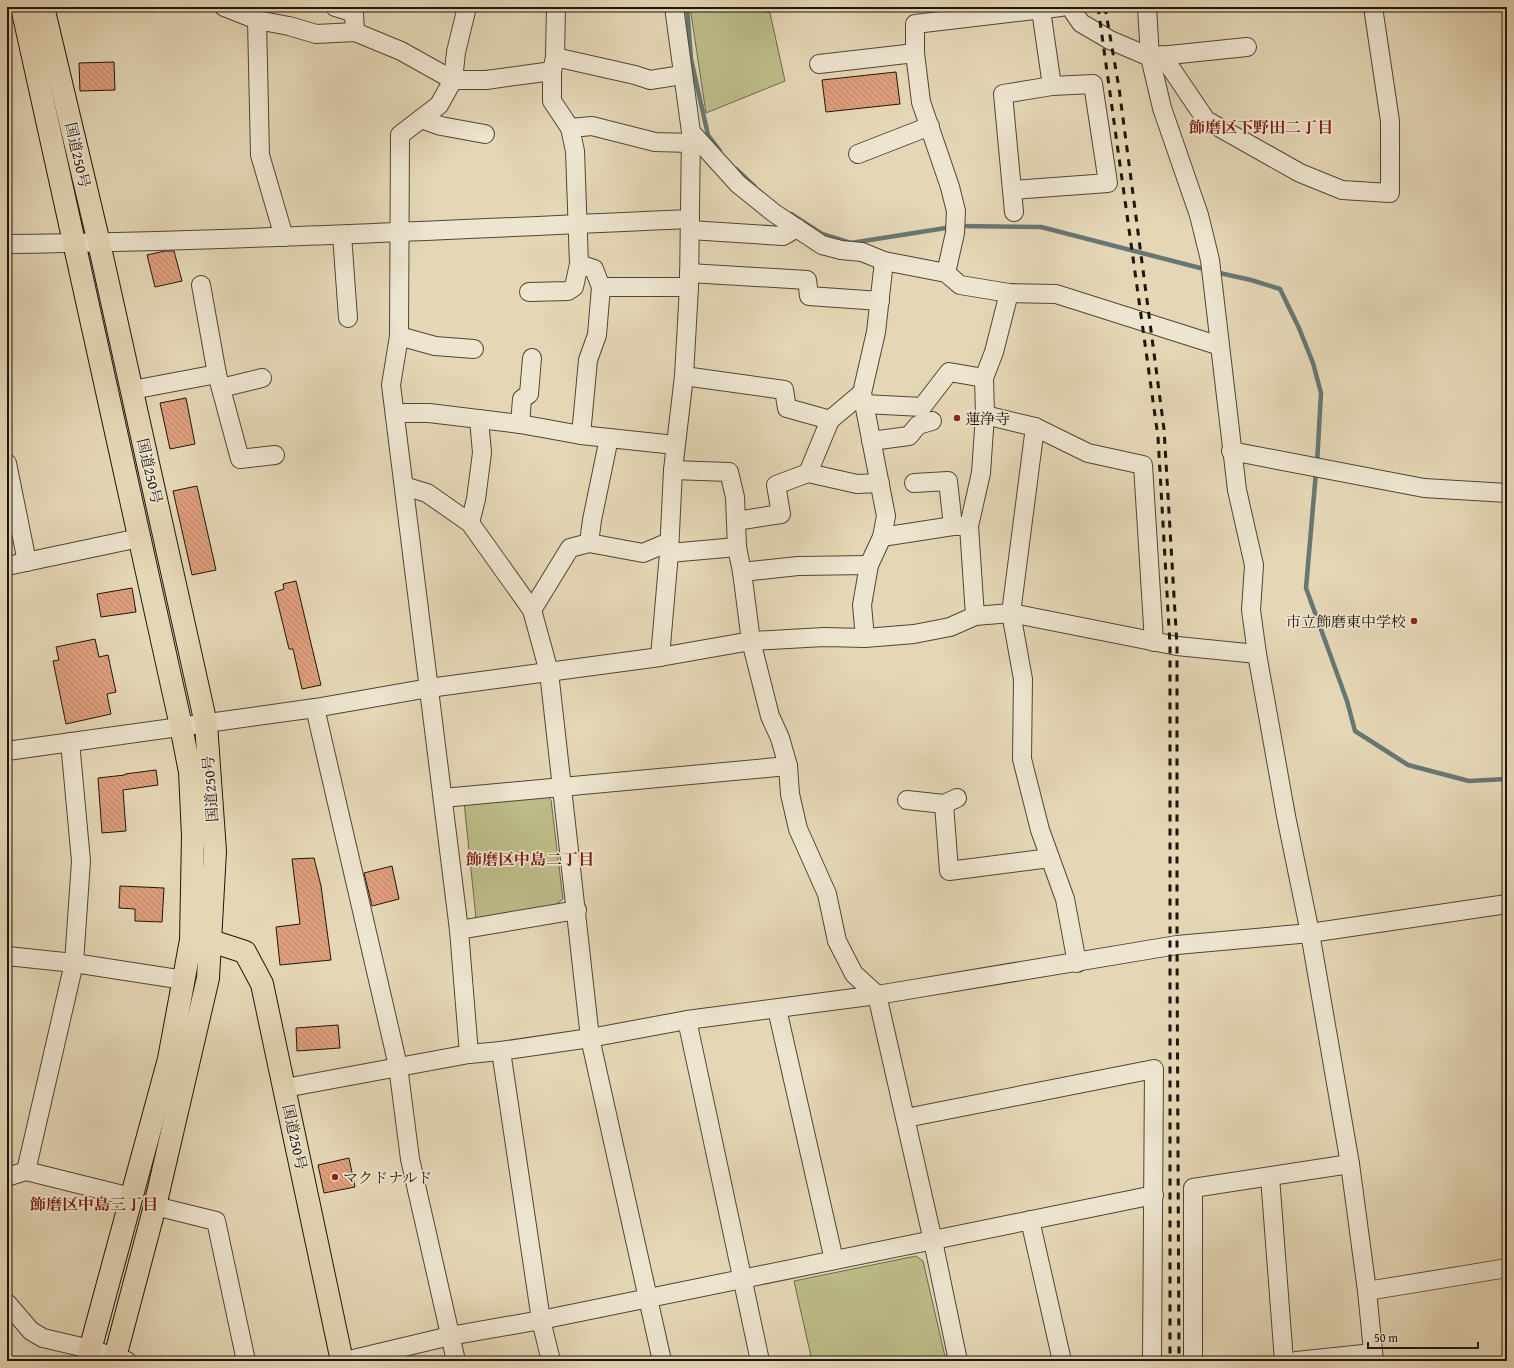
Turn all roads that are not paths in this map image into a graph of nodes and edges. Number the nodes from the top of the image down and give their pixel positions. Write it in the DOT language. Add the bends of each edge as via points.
graph roads {
  1 [pos="22,7"];
  2 [pos="43,7"];
  3 [pos="224,7"];
  4 [pos="335,7"];
  5 [pos="467,7"];
  6 [pos="556,7"];
  7 [pos="674,7"];
  8 [pos="1061,7"];
  9 [pos="1070,7"];
  10 [pos="1147,7"];
  11 [pos="1373,7"];
  12 [pos="1041,10"];
  13 [pos="257,20"];
  14 [pos="355,32"];
  15 [pos="1247,46"];
  16 [pos="915,53"];
  17 [pos="1156,56"];
  18 [pos="553,64"];
  19 [pos="819,64"];
  20 [pos="682,75"];
  21 [pos="454,80"];
  22 [pos="1052,86"];
  23 [pos="421,119"];
  24 [pos="930,126"];
  25 [pos="570,128"];
  26 [pos="485,134"];
  27 [pos="691,138"];
  28 [pos="858,154"];
  29 [pos="1013,190"];
  30 [pos="1014,212"];
  31 [pos="578,224"];
  32 [pos="690,224"];
  33 [pos="797,228"];
  34 [pos="400,233"];
  35 [pos="342,235"];
  36 [pos="284,237"];
  37 [pos="74,243"];
  38 [pos="99,243"];
  39 [pos="7,244"];
  40 [pos="884,261"];
  41 [pos="579,264"];
  42 [pos="946,273"];
  43 [pos="689,280"];
  44 [pos="201,285"];
  45 [pos="601,287"];
  46 [pos="529,292"];
  47 [pos="1009,293"];
  48 [pos="880,301"];
  49 [pos="348,318"];
  50 [pos="399,336"];
  51 [pos="1220,346"];
  52 [pos="474,349"];
  53 [pos="532,358"];
  54 [pos="684,376"];
  55 [pos="262,378"];
  56 [pos="984,378"];
  57 [pos="219,381"];
  58 [pos="132,390"];
  59 [pos="863,399"];
  60 [pos="985,415"];
  61 [pos="395,416"];
  62 [pos="479,419"];
  63 [pos="830,420"];
  64 [pos="932,421"];
  65 [pos="520,424"];
  66 [pos="1035,427"];
  67 [pos="581,435"];
  68 [pos="609,438"];
  69 [pos="871,441"];
  70 [pos="675,445"];
  71 [pos="1231,451"];
  72 [pos="275,455"];
  73 [pos="7,463"];
  74 [pos="673,470"];
  75 [pos="808,473"];
  76 [pos="880,483"];
  77 [pos="914,483"];
  78 [pos="404,486"];
  79 [pos="1507,493"];
  80 [pos="736,521"];
  81 [pos="470,523"];
  82 [pos="961,526"];
  83 [pos="882,537"];
  84 [pos="140,538"];
  85 [pos="589,543"];
  86 [pos="737,547"];
  87 [pos="669,548"];
  88 [pos="27,562"];
  89 [pos="869,565"];
  90 [pos="7,566"];
  91 [pos="742,572"];
  92 [pos="532,610"];
  93 [pos="1011,613"];
  94 [pos="975,616"];
  95 [pos="865,638"];
  96 [pos="751,641"];
  97 [pos="1154,642"];
  98 [pos="1257,654"];
  99 [pos="660,657"];
  100 [pos="549,672"];
  101 [pos="429,688"];
  102 [pos="315,708"];
  103 [pos="206,724"];
  104 [pos="181,726"];
  105 [pos="70,742"];
  106 [pos="7,751"];
  107 [pos="788,766"];
  108 [pos="562,786"];
  109 [pos="443,798"];
  110 [pos="907,800"];
  111 [pos="1050,858"];
  112 [pos="1507,904"];
  113 [pos="576,910"];
  114 [pos="459,930"];
  115 [pos="1310,933"];
  116 [pos="201,941"];
  117 [pos="7,956"];
  118 [pos="74,963"];
  119 [pos="1077,963"];
  120 [pos="184,980"];
  121 [pos="877,995"];
  122 [pos="777,1009"];
  123 [pos="687,1020"];
  124 [pos="590,1038"];
  125 [pos="501,1051"];
  126 [pos="468,1054"];
  127 [pos="398,1066"];
  128 [pos="285,1088"];
  129 [pos="906,1118"];
  130 [pos="1350,1164"];
  131 [pos="26,1171"];
  132 [pos="7,1177"];
  133 [pos="1270,1177"];
  134 [pos="1154,1195"];
  135 [pos="131,1197"];
  136 [pos="155,1206"];
  137 [pos="1030,1220"];
  138 [pos="933,1240"];
  139 [pos="834,1260"];
  140 [pos="1507,1268"];
  141 [pos="742,1279"];
  142 [pos="1367,1291"];
  143 [pos="648,1298"];
  144 [pos="7,1303"];
  145 [pos="541,1320"];
  146 [pos="450,1336"];
  147 [pos="89,1355"];
  148 [pos="1373,1357"];
  149 [pos="119,1360"];
  150 [pos="246,1361"];
  151 [pos="344,1361"];
  152 [pos="456,1361"];
  153 [pos="551,1361"];
  154 [pos="662,1361"];
  155 [pos="760,1361"];
  156 [pos="958,1361"];
  157 [pos="1062,1361"];
  158 [pos="1152,1361"];
  159 [pos="1193,1361"];
  160 [pos="1284,1361"];
  161 [pos="1296,1361"];
  1 -- 37 [label="highway, 国道250号"];
  2 -- 38 [label="highway, 国道250号"];
  3 -- 13 [label="street"];
  4 -- 14 [label="street" via="354,13"];
  5 -- 21 [label="street" via="456,52"];
  6 -- 18 [label="street"];
  7 -- 20 [label="street"];
  8 -- 12 [label="street"];
  9 -- 17 [label="street" via="1081,23 1110,40"];
  10 -- 17 [label="street"];
  11 -- 17 [label="street" via="1390,121 1390,193 1342,190 1300,173 1206,120"];
  12 -- 16 [label="street" via="915,24"];
  12 -- 22 [label="street"];
  13 -- 14 [label="street" via="316,34"];
  13 -- 36 [label="street" via="260,155"];
  14 -- 21 [label="street" via="401,51"];
  15 -- 17 [label="street"];
  16 -- 19 [label="street"];
  16 -- 24 [label="street" via="921,102"];
  17 -- 51 [label="street" via="1162,108 1199,215 1210,260"];
  18 -- 20 [label="street" via="635,75 650,80"];
  18 -- 21 [label="street" via="486,80"];
  18 -- 25 [label="street" via="552,101"];
  20 -- 27 [label="street"];
  21 -- 23 [label="street" via="439,105"];
  22 -- 29 [label="street" via="1003,94"];
  22 -- 29 [label="street" via="1093,84 1108,183"];
  23 -- 26 [label="street" via="441,126"];
  23 -- 34 [label="street" via="400,135"];
  24 -- 28 [label="street"];
  24 -- 42 [label="street" via="956,211"];
  25 -- 27 [label="street" via="592,126 655,142"];
  25 -- 31 [label="street" via="575,151"];
  27 -- 32 [label="street"];
  27 -- 33 [label="street" via="738,184"];
  29 -- 30 [label="street"];
  31 -- 32 [label="street"];
  31 -- 34 [label="street"];
  31 -- 41 [label="street"];
  32 -- 33 [label="street" via="783,236"];
  32 -- 43 [label="street"];
  33 -- 40 [label="street" via="822,245 862,252"];
  34 -- 35 [label="street"];
  34 -- 50 [label="street"];
  35 -- 36 [label="street"];
  35 -- 49 [label="street"];
  36 -- 38 [label="street"];
  37 -- 38 [label="street"];
  37 -- 39 [label="street"];
  37 -- 84 [label="highway, 国道250号"];
  38 -- 58 [label="highway, 国道250号"];
  40 -- 42 [label="street"];
  40 -- 48 [label="street"];
  41 -- 45 [label="street" via="594,269"];
  41 -- 46 [label="street" via="574,287 568,291"];
  42 -- 47 [label="street" via="960,285"];
  43 -- 45 [label="street"];
  43 -- 48 [label="street" via="807,280 809,296"];
  43 -- 54 [label="street"];
  44 -- 57 [label="street"];
  45 -- 67 [label="street" via="597,335 588,360"];
  47 -- 51 [label="street" via="1056,294"];
  47 -- 56 [label="street" via="994,352"];
  48 -- 59 [label="street"];
  50 -- 52 [label="street" via="435,346"];
  50 -- 61 [label="street" via="391,385"];
  51 -- 71 [label="street"];
  53 -- 65 [label="street" via="529,394 522,399"];
  54 -- 63 [label="street" via="784,390 787,408"];
  54 -- 70 [label="street"];
  55 -- 57 [label="street"];
  56 -- 59 [label="street" via="948,372 922,407"];
  56 -- 60 [label="street"];
  57 -- 58 [label="street"];
  57 -- 72 [label="street" via="240,459"];
  58 -- 103 [label="highway, 国道250号"];
  59 -- 63 [label="street"];
  59 -- 69 [label="street"];
  60 -- 66 [label="street"];
  60 -- 82 [label="street" via="981,473"];
  61 -- 62 [label="street" via="404,413 429,413"];
  61 -- 78 [label="street"];
  62 -- 65 [label="street"];
  62 -- 81 [label="street" via="482,453"];
  63 -- 75 [label="street"];
  64 -- 69 [label="street" via="918,425 909,436"];
  65 -- 67 [label="street"];
  66 -- 93 [label="street"];
  66 -- 97 [label="street" via="1088,453 1143,464"];
  67 -- 68 [label="street"];
  68 -- 70 [label="street"];
  68 -- 85 [label="street"];
  69 -- 76 [label="street"];
  70 -- 74 [label="street"];
  71 -- 79 [label="street" via="1424,488"];
  71 -- 98 [label="street" via="1236,490 1254,565 1251,610"];
  73 -- 88 [label="street"];
  74 -- 80 [label="street" via="729,472 735,497"];
  74 -- 87 [label="street"];
  75 -- 76 [label="street" via="857,484"];
  75 -- 80 [label="street" via="776,485 781,514"];
  76 -- 83 [label="street" via="886,516"];
  77 -- 82 [label="street" via="948,481"];
  78 -- 81 [label="street" via="427,493"];
  78 -- 101 [label="street"];
  80 -- 86 [label="street"];
  81 -- 92 [label="street"];
  82 -- 83 [label="street"];
  82 -- 94 [label="street"];
  83 -- 89 [label="street"];
  84 -- 88 [label="street"];
  84 -- 104 [label="highway, 国道250号"];
  85 -- 87 [label="street" via="643,553"];
  85 -- 92 [label="street" via="570,548"];
  86 -- 87 [label="street"];
  86 -- 91 [label="street"];
  87 -- 99 [label="street"];
  88 -- 90 [label="street"];
  89 -- 91 [label="street" via="798,566"];
  89 -- 95 [label="street" via="862,605"];
  91 -- 96 [label="street"];
  92 -- 100 [label="street"];
  93 -- 94 [label="street"];
  93 -- 97 [label="street"];
  93 -- 111 [label="street" via="1023,679 1022,759 1040,830"];
  94 -- 95 [label="street" via="950,627 914,634"];
  95 -- 96 [label="street" via="824,637"];
  96 -- 99 [label="street"];
  96 -- 107 [label="street" via="770,716"];
  97 -- 98 [label="street"];
  98 -- 115 [label="street"];
  99 -- 100 [label="street"];
  100 -- 101 [label="street"];
  100 -- 108 [label="street"];
  101 -- 102 [label="street"];
  101 -- 109 [label="street"];
  102 -- 103 [label="street"];
  102 -- 127 [label="street"];
  103 -- 104 [label="street"];
  103 -- 116 [label="highway, 国道250号" via="215,851"];
  104 -- 105 [label="street"];
  104 -- 116 [label="highway, 国道250号" via="190,772"];
  105 -- 106 [label="street"];
  105 -- 118 [label="street" via="80,861"];
  107 -- 108 [label="street"];
  107 -- 121 [label="street" via="790,794 798,830 827,894 837,941 854,974"];
  108 -- 109 [label="street"];
  108 -- 113 [label="street"];
  109 -- 114 [label="street"];
  110 -- 111 [label="street" via="950,801 949,871"];
  111 -- 119 [label="street" via="1065,899"];
  112 -- 115 [label="street"];
  113 -- 114 [label="street"];
  113 -- 124 [label="street"];
  114 -- 126 [label="street"];
  115 -- 119 [label="street" via="1176,945"];
  115 -- 130 [label="street"];
  116 -- 120 [label="highway, 国道250号"];
  116 -- 128 [label="highway, 国道250号" via="245,952 262,984"];
  116 -- 136 [label="highway, 国道250号" via="208,978"];
  117 -- 118 [label="street"];
  118 -- 120 [label="street"];
  118 -- 131 [label="street"];
  119 -- 121 [label="street"];
  120 -- 135 [label="highway, 国道250号" via="169,1059"];
  121 -- 122 [label="street"];
  121 -- 129 [label="street"];
  122 -- 123 [label="street"];
  122 -- 139 [label="street"];
  123 -- 124 [label="street"];
  123 -- 141 [label="street"];
  124 -- 125 [label="street"];
  124 -- 143 [label="street"];
  125 -- 126 [label="street"];
  125 -- 145 [label="street"];
  126 -- 127 [label="street"];
  127 -- 128 [label="street"];
  127 -- 146 [label="street" via="410,1159"];
  128 -- 151 [label="highway, 国道250号"];
  129 -- 134 [label="street" via="1154,1069"];
  129 -- 138 [label="street"];
  130 -- 133 [label="street"];
  130 -- 142 [label="street"];
  131 -- 132 [label="street"];
  131 -- 135 [label="street"];
  133 -- 159 [label="street" via="1193,1188"];
  133 -- 160 [label="street"];
  134 -- 137 [label="street"];
  134 -- 158 [label="street"];
  135 -- 147 [label="highway, 国道250号"];
  136 -- 149 [label="highway, 国道250号"];
  136 -- 150 [label="street" via="216,1221"];
  137 -- 138 [label="street"];
  137 -- 157 [label="street"];
  138 -- 139 [label="street"];
  138 -- 156 [label="street"];
  139 -- 141 [label="street"];
  140 -- 142 [label="street"];
  141 -- 143 [label="street"];
  141 -- 155 [label="street"];
  142 -- 148 [label="street"];
  143 -- 145 [label="street"];
  143 -- 154 [label="street"];
  144 -- 147 [label="street" via="31,1331"];
  145 -- 146 [label="street"];
  145 -- 153 [label="street"];
  146 -- 151 [label="street"];
  146 -- 152 [label="street"];
  147 -- 149 [label="street"];
  148 -- 161 [label="street"];
}
